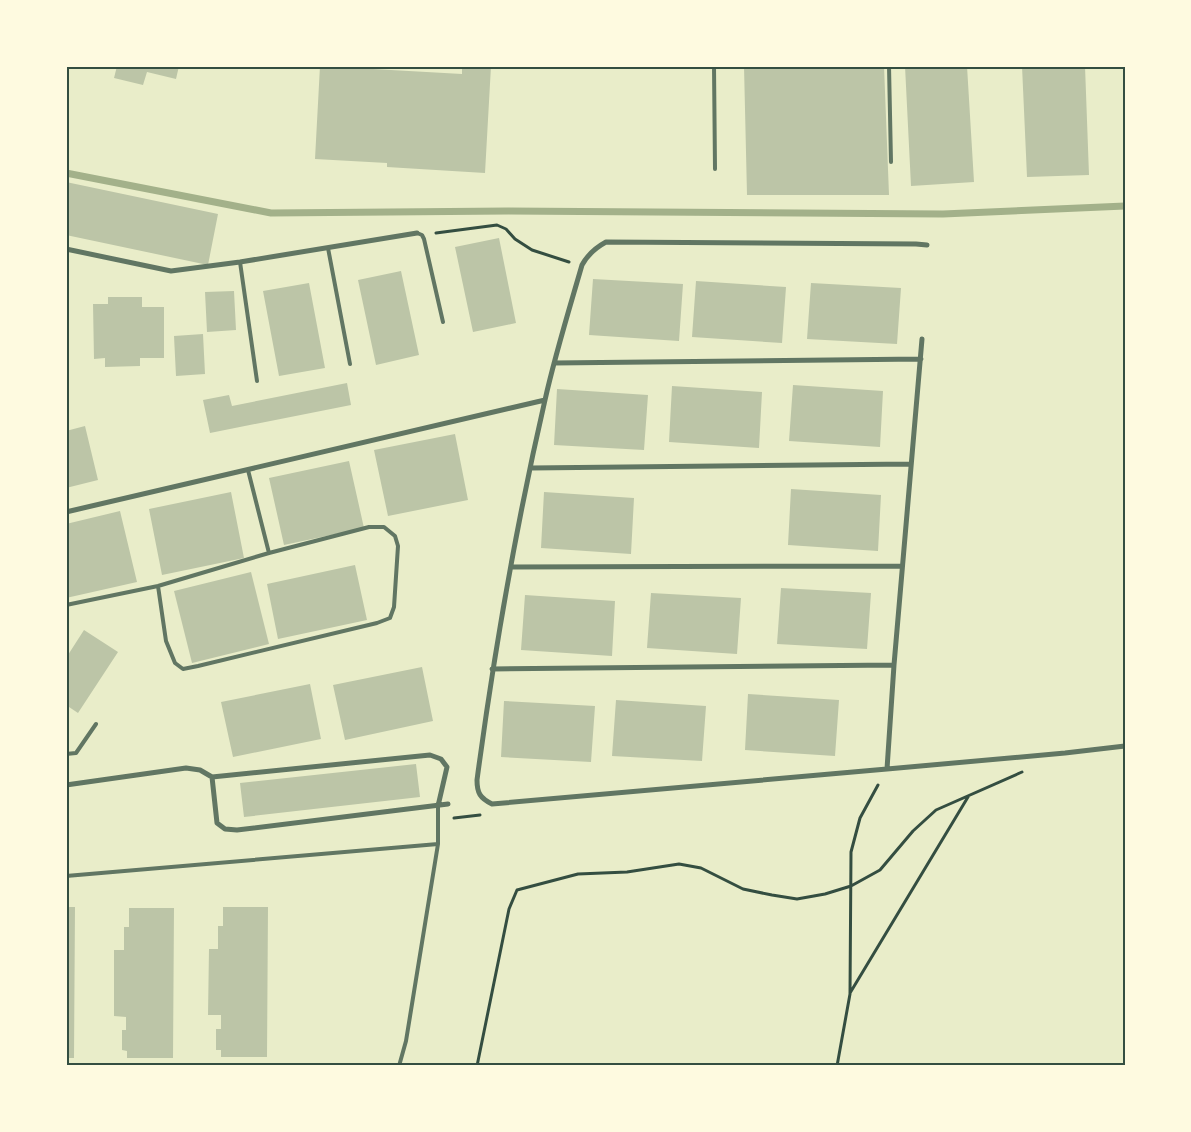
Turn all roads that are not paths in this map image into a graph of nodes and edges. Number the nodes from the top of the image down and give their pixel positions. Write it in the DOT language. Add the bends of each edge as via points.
graph roads {
  1 [pos="714,66"];
  2 [pos="889,66"];
  3 [pos="891,162"];
  4 [pos="715,169"];
  5 [pos="419,234"];
  6 [pos="927,245"];
  7 [pos="328,248"];
  8 [pos="66,249"];
  9 [pos="240,262"];
  10 [pos="443,322"];
  11 [pos="922,339"];
  12 [pos="921,358"];
  13 [pos="554,363"];
  14 [pos="350,364"];
  15 [pos="257,382"];
  16 [pos="545,400"];
  17 [pos="911,464"];
  18 [pos="531,468"];
  19 [pos="248,470"];
  20 [pos="66,512"];
  21 [pos="269,553"];
  22 [pos="902,566"];
  23 [pos="511,567"];
  24 [pos="158,586"];
  25 [pos="66,605"];
  26 [pos="894,664"];
  27 [pos="492,669"];
  28 [pos="96,724"];
  29 [pos="1125,746"];
  30 [pos="66,754"];
  31 [pos="887,769"];
  32 [pos="212,777"];
  33 [pos="66,784"];
  34 [pos="448,804"];
  35 [pos="438,806"];
  36 [pos="438,844"];
  37 [pos="66,876"];
  38 [pos="399,1066"];
  1 -- 4 [label="lane"];
  2 -- 3 [label="lane"];
  5 -- 7 [label="street"];
  5 -- 10 [label="lane" via="424,239"];
  6 -- 13 [label="street" via="606,242 595,248 582,266"];
  7 -- 9 [label="street"];
  7 -- 14 [label="lane"];
  8 -- 9 [label="street" via="171,271"];
  9 -- 15 [label="lane"];
  11 -- 12 [label="street"];
  12 -- 13 [label="street"];
  12 -- 17 [label="street"];
  13 -- 16 [label="street"];
  16 -- 18 [label="street"];
  16 -- 19 [label="street"];
  17 -- 18 [label="street"];
  17 -- 22 [label="street"];
  18 -- 23 [label="street"];
  19 -- 20 [label="street"];
  19 -- 21 [label="lane"];
  21 -- 24 [label="lane"];
  21 -- 24 [label="lane" via="369,527 384,527 396,536 398,546 394,606 390,618 183,669 175,663 166,641"];
  22 -- 23 [label="street"];
  22 -- 26 [label="street"];
  23 -- 27 [label="street"];
  24 -- 25 [label="lane"];
  26 -- 27 [label="street"];
  26 -- 31 [label="street"];
  27 -- 31 [label="street" via="477,790 482,799 492,804"];
  28 -- 30 [label="lane" via="76,753"];
  29 -- 31 [label="street"];
  32 -- 33 [label="street" via="200,770 186,768"];
  32 -- 35 [label="street" via="217,823 225,829"];
  32 -- 35 [label="street" via="430,755 441,759 446,767"];
  34 -- 35 [label="street"];
  35 -- 36 [label="lane"];
  36 -- 37 [label="lane"];
  36 -- 38 [label="lane" via="406,1041"];
}
